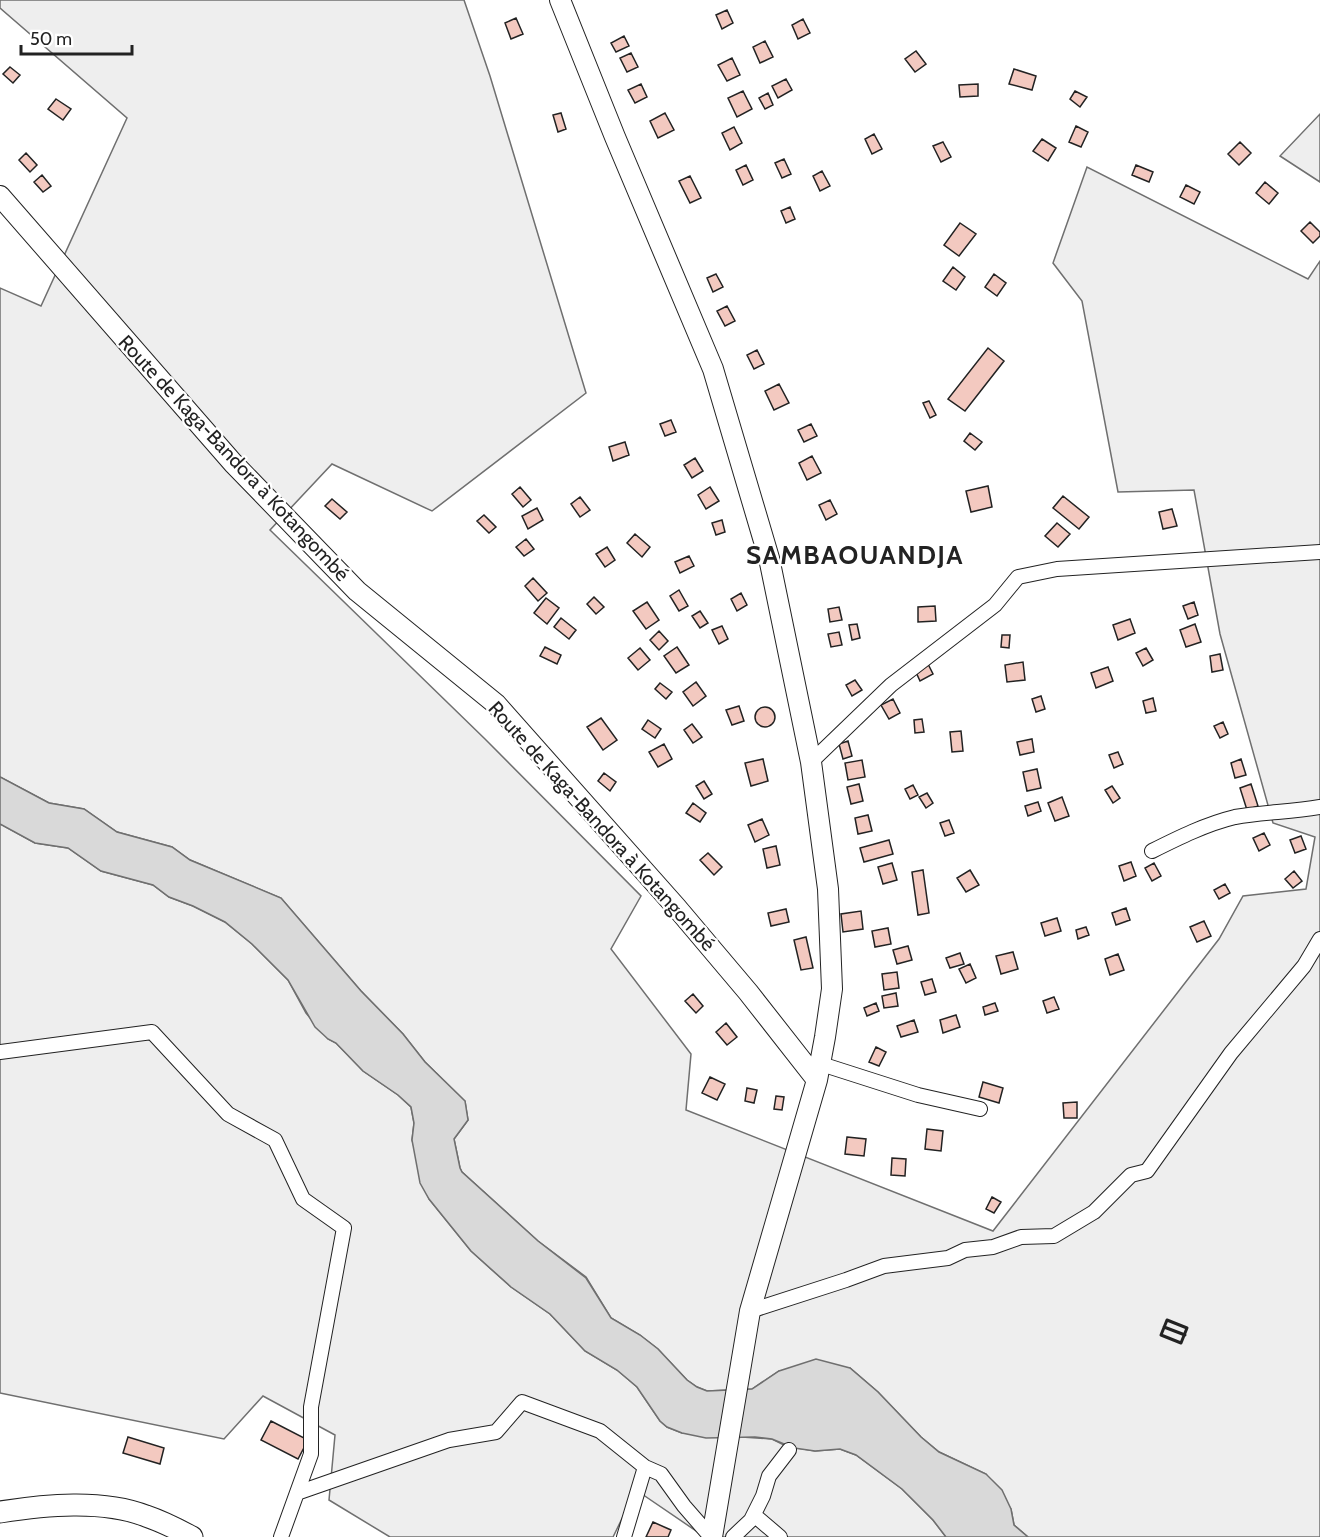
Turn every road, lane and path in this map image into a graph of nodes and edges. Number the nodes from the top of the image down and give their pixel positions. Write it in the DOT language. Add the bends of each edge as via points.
graph roads {
  1 [pos="560,0"];
  2 [pos="0,196"];
  3 [pos="1320,552"];
  4 [pos="811,762"];
  5 [pos="1320,807"];
  6 [pos="1152,851"];
  7 [pos="1320,939"];
  8 [pos="0,1052"];
  9 [pos="818,1072"];
  10 [pos="980,1109"];
  11 [pos="750,1311"];
  12 [pos="789,1450"];
  13 [pos="645,1467"];
  14 [pos="297,1493"];
  15 [pos="0,1512"];
  16 [pos="754,1515"];
  17 [pos="192,1537"];
  18 [pos="281,1537"];
  19 [pos="624,1537"];
  20 [pos="712,1537"];
  21 [pos="733,1537"];
  22 [pos="780,1537"];
  1 -- 4 [label="main road" via="713,369 769,558"];
  2 -- 9 [label="main road, Route de Kaga-Bandora à Kotangombé" via="233,463 349,582 496,704"];
  3 -- 4 [label="street" via="1057,569 1018,578 995,604 891,685"];
  4 -- 9 [label="main road" via="828,889 832,989"];
  5 -- 6 [label="street" via="1236,817"];
  7 -- 11 [label="street" via="1304,966 1231,1053 1148,1170 1131,1175 1094,1212 1054,1236 1021,1238 965,1250 948,1258 884,1266"];
  8 -- 14 [label="street" via="152,1032 228,1114 275,1140 303,1199 344,1228 311,1407 311,1454"];
  9 -- 10 [label="street"];
  9 -- 11 [label="main road"];
  11 -- 20 [label="main road"];
  12 -- 16 [label="street" via="769,1476"];
  13 -- 14 [label="street" via="600,1431 522,1402 496,1432 449,1440"];
  13 -- 19 [label="street"];
  13 -- 20 [label="street" via="661,1474"];
  14 -- 18 [label="street"];
  15 -- 17 [label="main road" via="41,1506 101,1506 144,1515"];
  16 -- 21 [label="street"];
  16 -- 22 [label="street"];
}
